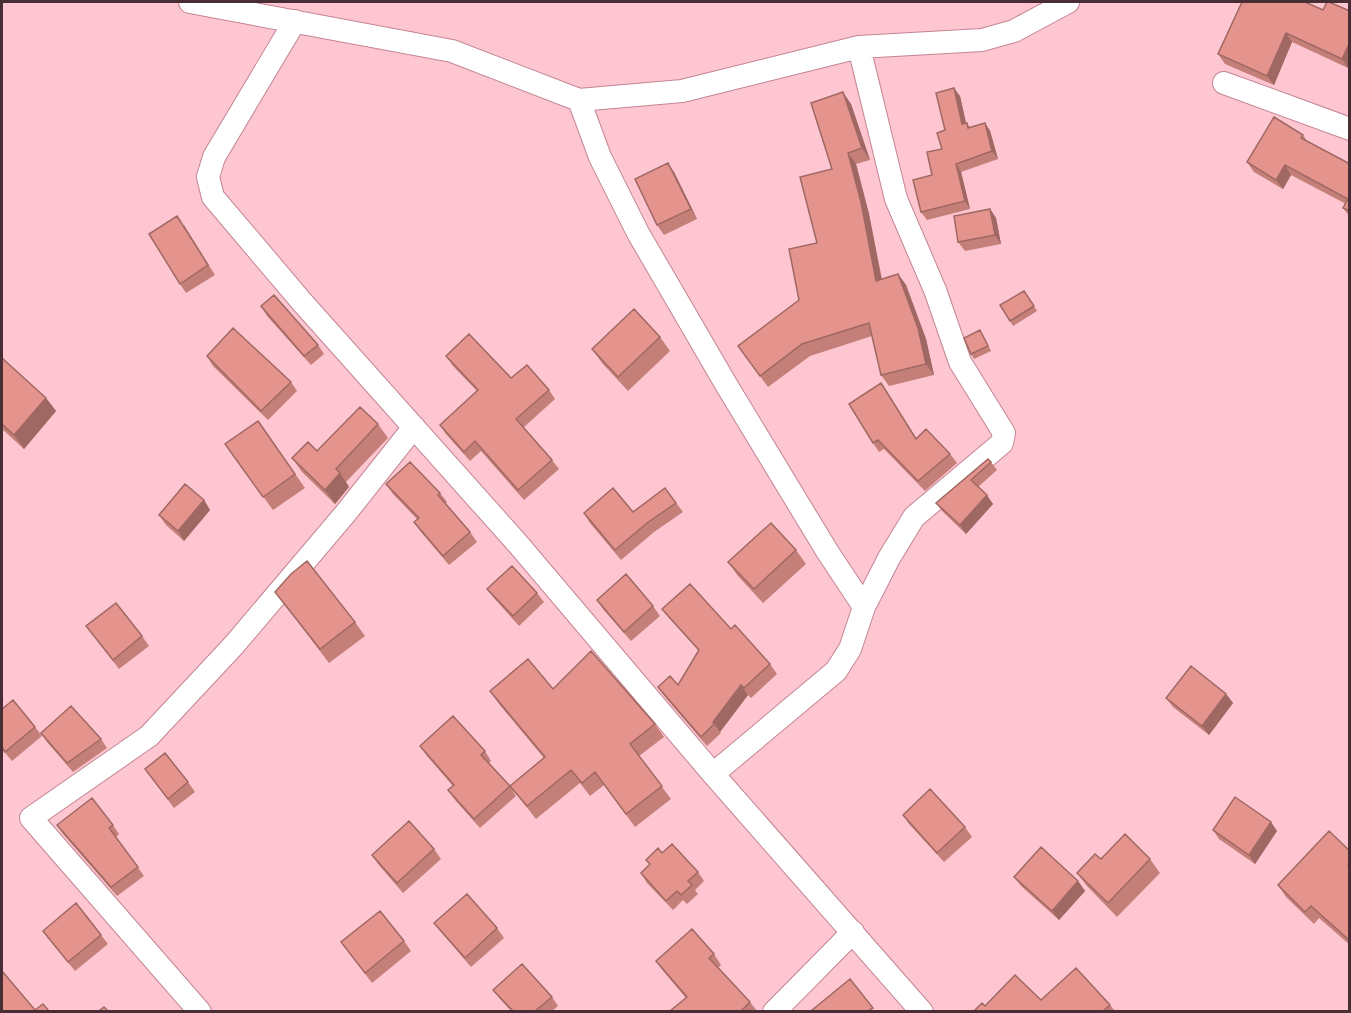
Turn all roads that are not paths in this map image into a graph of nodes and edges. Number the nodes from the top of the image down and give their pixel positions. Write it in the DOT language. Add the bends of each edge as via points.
graph roads {
  1 [pos="190,2"];
  2 [pos="1056,5"];
  3 [pos="296,21"];
  4 [pos="859,48"];
  5 [pos="1224,83"];
  6 [pos="579,100"];
  7 [pos="1350,129"];
  8 [pos="414,427"];
  9 [pos="864,607"];
  10 [pos="713,774"];
  11 [pos="853,932"];
  12 [pos="200,1011"];
  13 [pos="774,1011"];
  14 [pos="922,1011"];
  1 -- 3 [label="street"];
  2 -- 4 [label="street" via="1014,31 982,40"];
  3 -- 6 [label="street" via="452,51"];
  3 -- 8 [label="street" via="214,157 208,177 213,197"];
  4 -- 6 [label="street" via="682,91"];
  4 -- 9 [label="street" via="896,199 935,290 960,362 1004,433 1002,443 914,517"];
  5 -- 7 [label="street"];
  6 -- 9 [label="street" via="600,157 638,233"];
  8 -- 10 [label="street"];
  8 -- 12 [label="street" via="242,636 149,736 31,818"];
  9 -- 10 [label="street" via="850,649 836,671"];
  10 -- 11 [label="street"];
  11 -- 13 [label="street"];
  11 -- 14 [label="street"];
}
